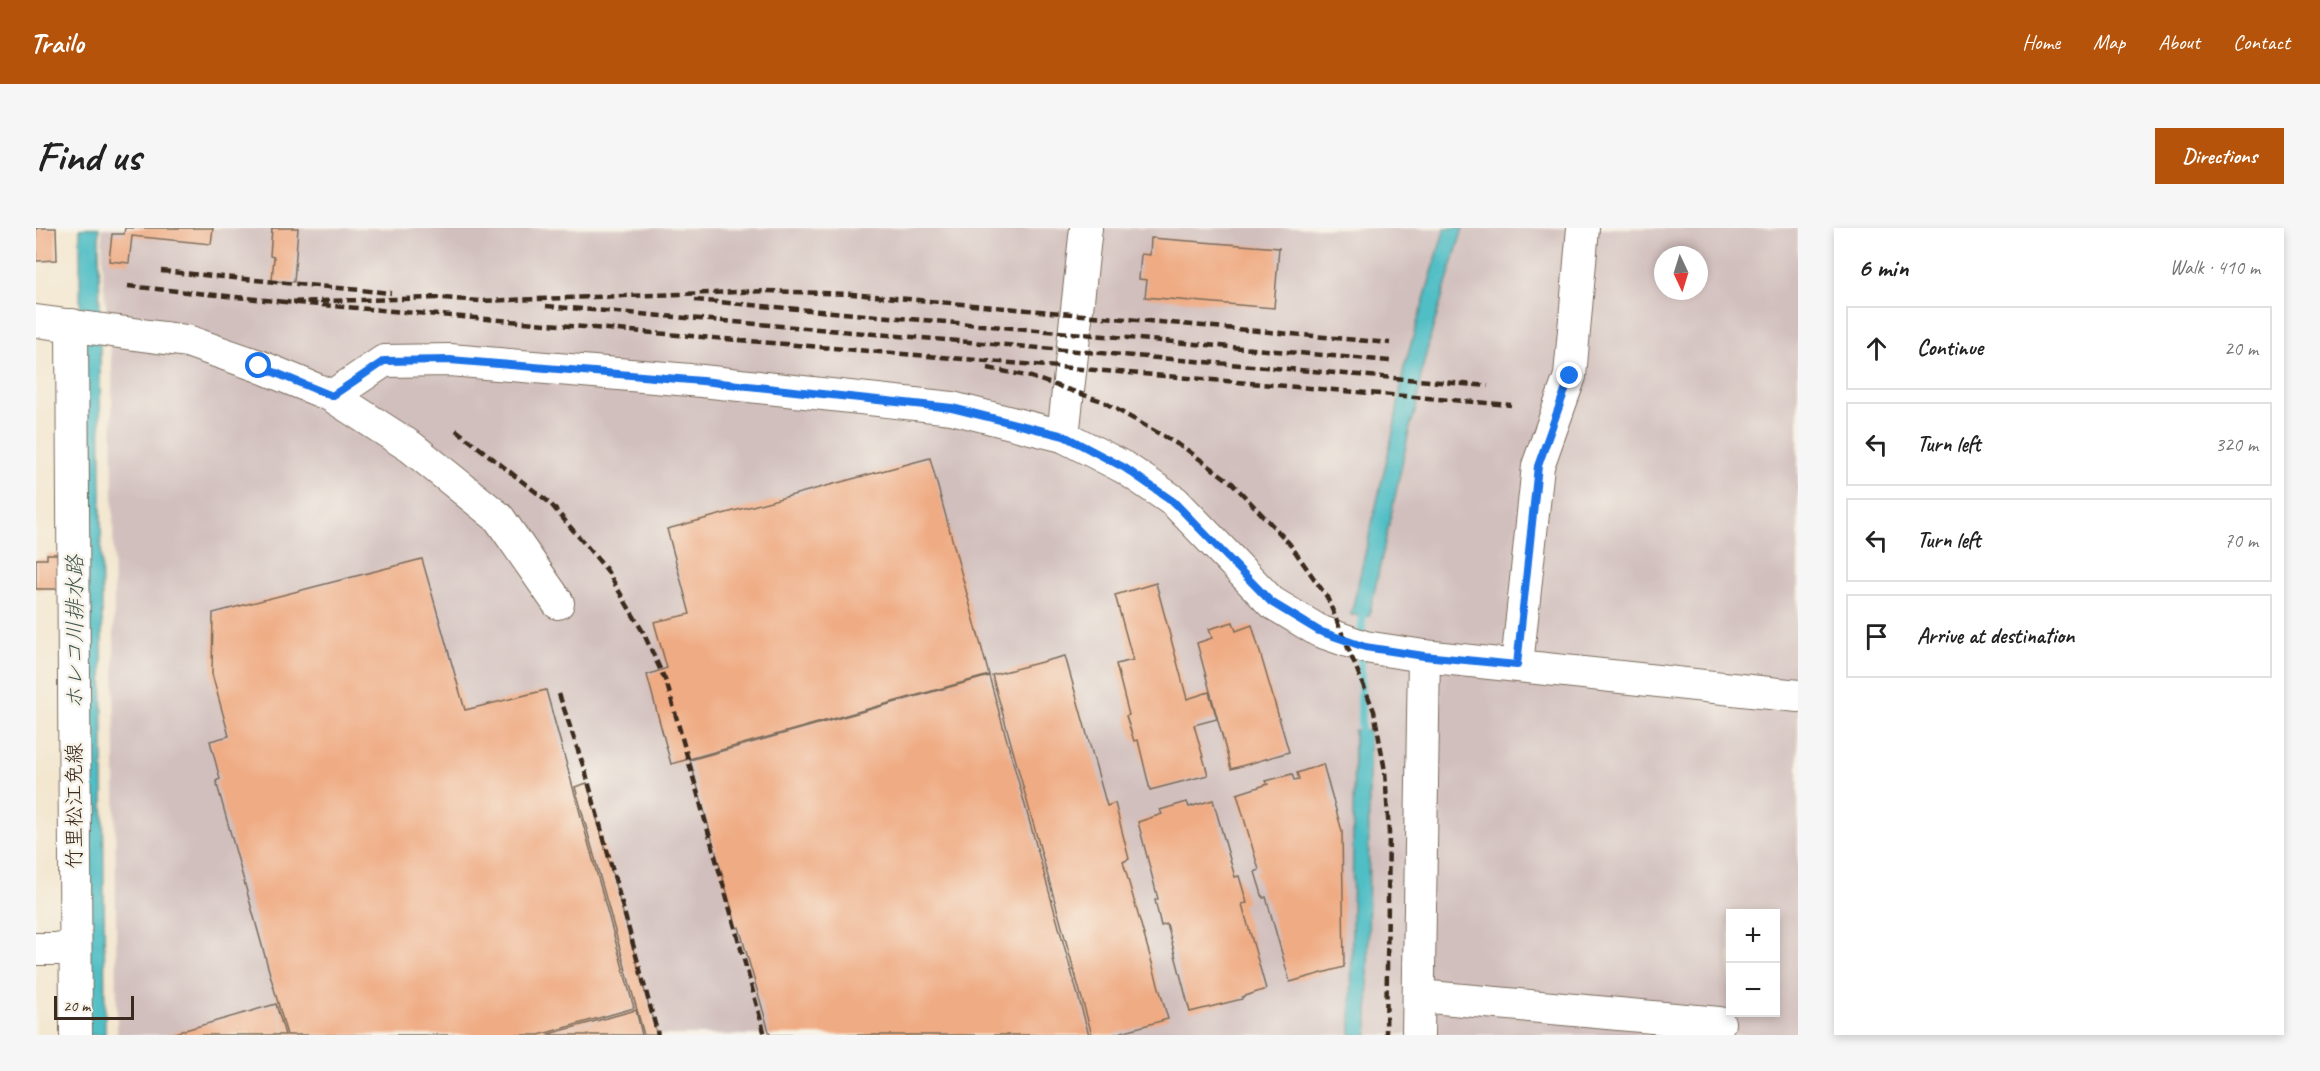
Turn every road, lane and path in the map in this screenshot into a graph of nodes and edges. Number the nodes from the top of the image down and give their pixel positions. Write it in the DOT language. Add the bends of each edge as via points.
graph roads {
  1 [pos="1086,228"];
  2 [pos="1583,228"];
  3 [pos="36,321"];
  4 [pos="72,325"];
  5 [pos="332,396"];
  6 [pos="1064,436"];
  7 [pos="558,603"];
  8 [pos="1424,656"];
  9 [pos="1517,665"];
  10 [pos="1798,696"];
  11 [pos="36,949"];
  12 [pos="75,949"];
  13 [pos="1419,996"];
  14 [pos="1719,1023"];
  15 [pos="76,1035"];
  16 [pos="1418,1035"];
  1 -- 6 [label="street"];
  2 -- 9 [label="street" via="1570,376 1538,466"];
  3 -- 4 [label="street"];
  4 -- 5 [label="street" via="187,341"];
  4 -- 12 [label="street, 竹里松江免線"];
  5 -- 6 [label="street" via="384,361 450,360 702,381 952,408"];
  5 -- 7 [label="street" via="411,447 499,518"];
  6 -- 8 [label="street" via="1125,468 1174,502 1271,602 1319,631 1365,647"];
  8 -- 9 [label="street"];
  8 -- 13 [label="street"];
  9 -- 10 [label="street"];
  11 -- 12 [label="street"];
  12 -- 15 [label="street, 竹里松江免線"];
  13 -- 14 [label="street"];
  13 -- 16 [label="street"];
}
